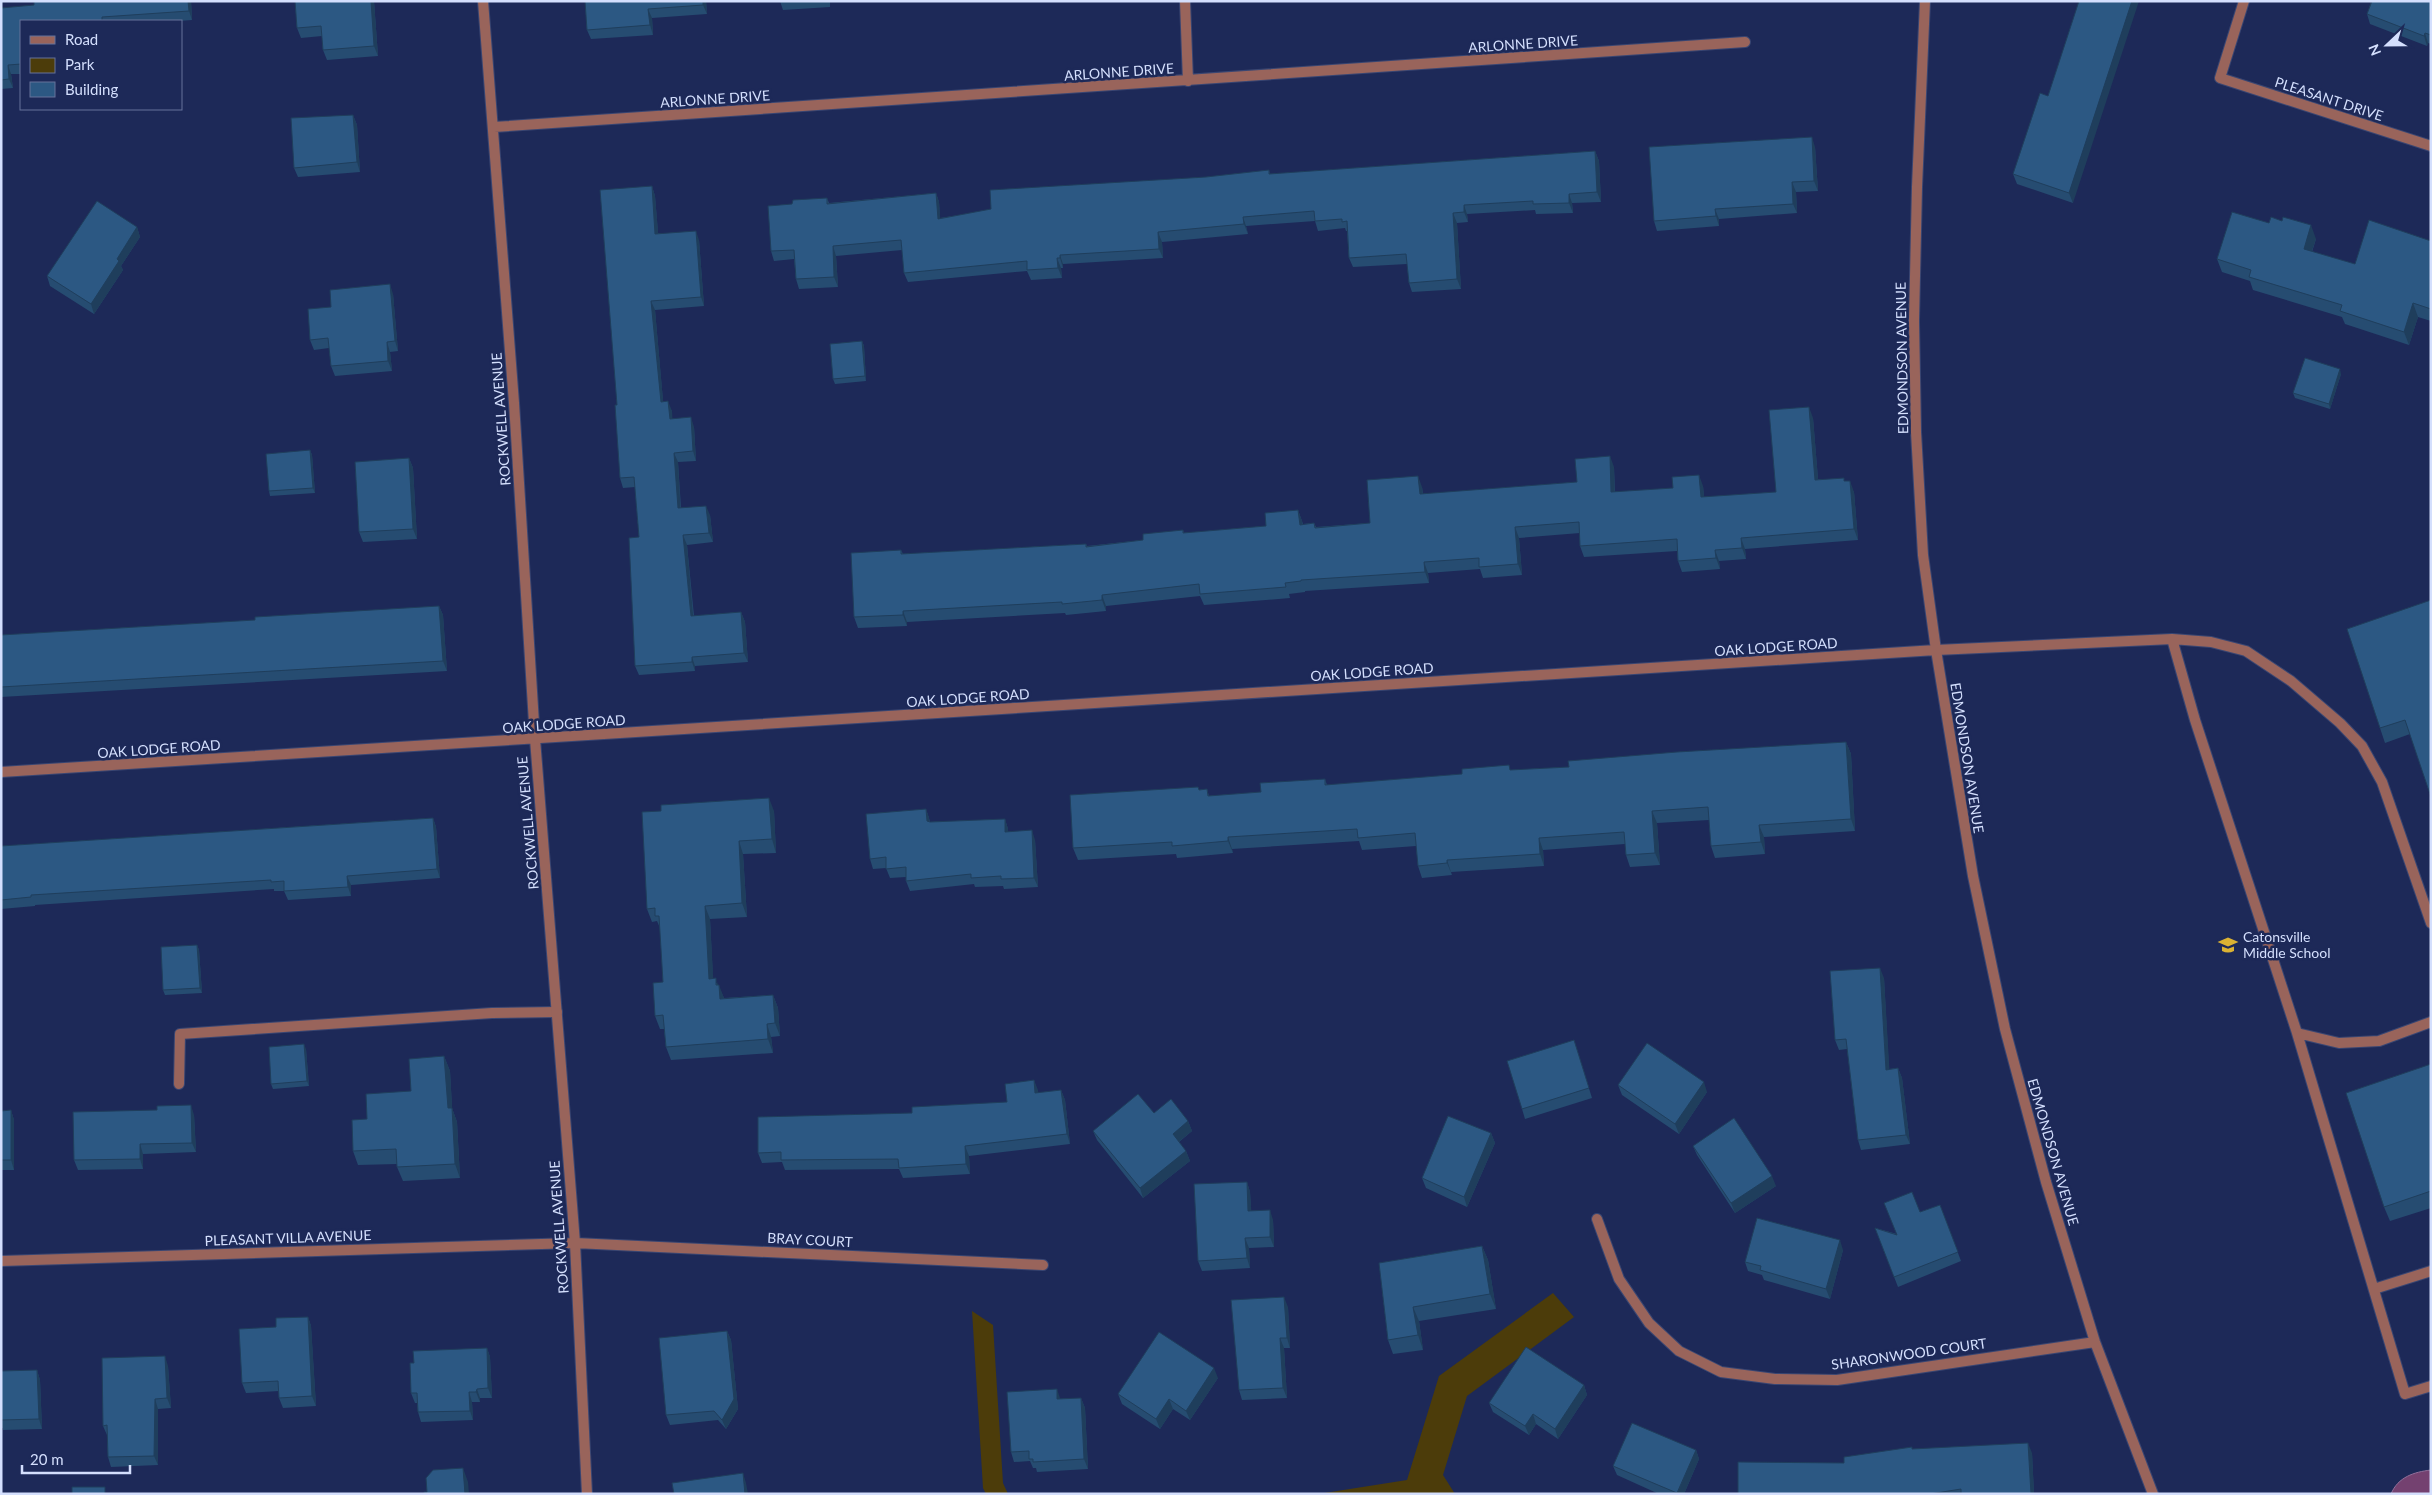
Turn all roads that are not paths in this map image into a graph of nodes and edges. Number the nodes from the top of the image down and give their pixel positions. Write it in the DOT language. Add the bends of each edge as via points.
graph roads {
  1 [pos="483,1"];
  2 [pos="1184,1"];
  3 [pos="1925,1"];
  4 [pos="2244,1"];
  5 [pos="1745,42"];
  6 [pos="1188,82"];
  7 [pos="494,127"];
  8 [pos="2431,146"];
  9 [pos="2172,639"];
  10 [pos="1936,650"];
  11 [pos="535,739"];
  12 [pos="1,772"];
  13 [pos="2431,923"];
  14 [pos="557,1012"];
  15 [pos="2431,1022"];
  16 [pos="2297,1033"];
  17 [pos="179,1084"];
  18 [pos="1597,1219"];
  19 [pos="576,1243"];
  20 [pos="1,1261"];
  21 [pos="1043,1265"];
  22 [pos="2431,1271"];
  23 [pos="2374,1289"];
  24 [pos="2094,1342"];
  25 [pos="2431,1386"];
  26 [pos="587,1494"];
  27 [pos="2153,1494"];
  1 -- 7 [label="street, ROCKWELL AVENUE"];
  2 -- 6 [label="street"];
  3 -- 10 [label="street, EDMONDSON AVENUE" via="1917,187 1916,432 1923,556"];
  4 -- 8 [label="street, PLEASANT DRIVE" via="2220,78"];
  5 -- 6 [label="street, ARLONNE DRIVE"];
  6 -- 7 [label="street, ARLONNE DRIVE"];
  7 -- 11 [label="street, ROCKWELL AVENUE"];
  9 -- 10 [label="street, OAK LODGE ROAD"];
  9 -- 13 [label="street, OAK LODGE ROAD" via="2211,642 2246,651 2291,681 2362,746 2382,782"];
  9 -- 16 [label="street" via="2195,720"];
  10 -- 11 [label="street, OAK LODGE ROAD"];
  10 -- 24 [label="street, EDMONDSON AVENUE" via="1973,876 2004,1029"];
  11 -- 12 [label="street, OAK LODGE ROAD"];
  11 -- 14 [label="street, ROCKWELL AVENUE"];
  14 -- 17 [label="street" via="492,1013 180,1034"];
  14 -- 19 [label="street, ROCKWELL AVENUE"];
  15 -- 16 [label="street" via="2379,1041 2339,1043"];
  16 -- 23 [label="street"];
  18 -- 24 [label="street, SHARONWOOD COURT" via="1619,1279 1648,1323 1679,1351 1721,1372 1775,1379 1837,1380"];
  19 -- 20 [label="street, PLEASANT VILLA AVENUE"];
  19 -- 21 [label="street, BRAY COURT"];
  19 -- 26 [label="street, ROCKWELL AVENUE"];
  22 -- 23 [label="street"];
  23 -- 25 [label="street" via="2405,1394"];
  24 -- 27 [label="street, EDMONDSON AVENUE"];
}
